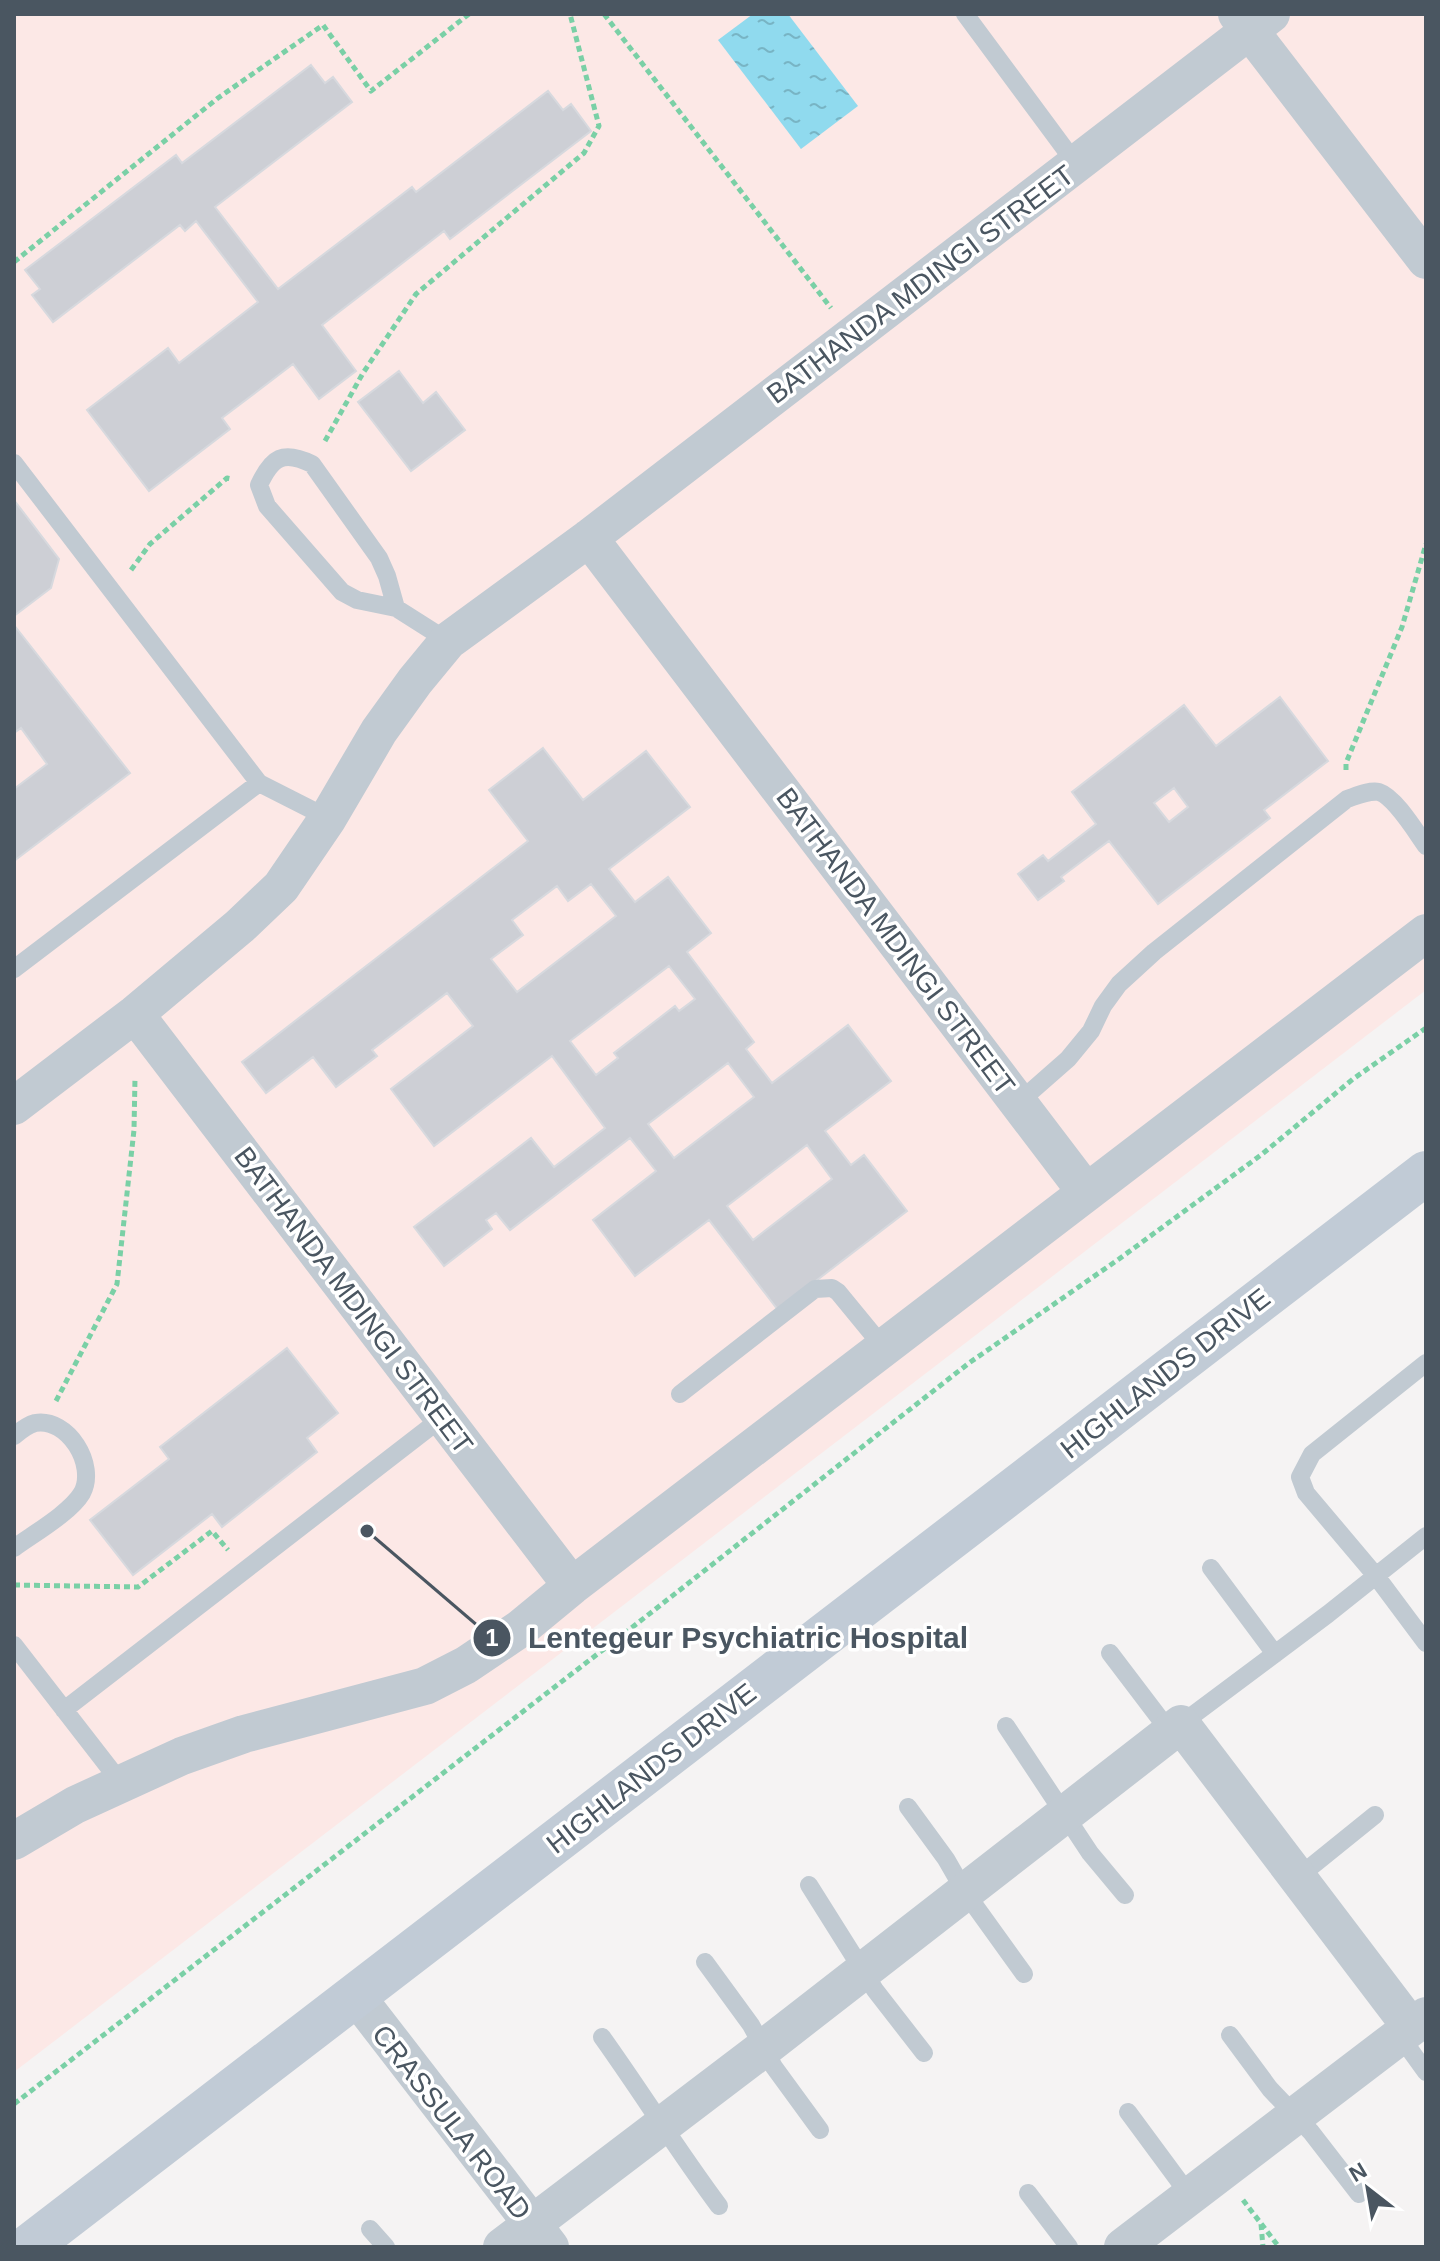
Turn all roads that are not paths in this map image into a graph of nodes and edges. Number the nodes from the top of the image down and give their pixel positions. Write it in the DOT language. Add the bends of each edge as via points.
graph roads {
  1 [pos="965,14"];
  2 [pos="1253,19"];
  3 [pos="1076,164"];
  4 [pos="1426,260"];
  5 [pos="14,463"];
  6 [pos="589,538"];
  7 [pos="396,608"];
  8 [pos="448,641"];
  9 [pos="259,783"];
  10 [pos="328,818"];
  11 [pos="1426,846"];
  12 [pos="1426,933"];
  13 [pos="14,969"];
  14 [pos="135,1014"];
  15 [pos="1019,1102"];
  16 [pos="14,1106"];
  17 [pos="1426,1173"];
  18 [pos="1086,1192"];
  19 [pos="884,1348"];
  20 [pos="1426,1363"];
  21 [pos="680,1394"];
  22 [pos="443,1417"];
  23 [pos="14,1436"];
  24 [pos="1426,1536"];
  25 [pos="14,1548"];
  26 [pos="1211,1568"];
  27 [pos="1376,1576"];
  28 [pos="572,1586"];
  29 [pos="1426,1643"];
  30 [pos="14,1645"];
  31 [pos="1110,1653"];
  32 [pos="1275,1654"];
  33 [pos="64,1710"];
  34 [pos="1006,1726"];
  35 [pos="1175,1728"];
  36 [pos="121,1783"];
  37 [pos="908,1807"];
  38 [pos="1064,1813"];
  39 [pos="1375,1815"];
  40 [pos="14,1841"];
  41 [pos="1297,1878"];
  42 [pos="809,1885"];
  43 [pos="965,1892"];
  44 [pos="1125,1895"];
  45 [pos="705,1962"];
  46 [pos="864,1970"];
  47 [pos="1024,1974"];
  48 [pos="356,1996"];
  49 [pos="1412,2026"];
  50 [pos="1230,2035"];
  51 [pos="602,2037"];
  52 [pos="764,2048"];
  53 [pos="924,2053"];
  54 [pos="1426,2072"];
  55 [pos="1128,2112"];
  56 [pos="1297,2115"];
  57 [pos="663,2124"];
  58 [pos="820,2130"];
  59 [pos="1028,2193"];
  60 [pos="1359,2194"];
  61 [pos="1190,2196"];
  62 [pos="719,2206"];
  63 [pos="370,2229"];
  64 [pos="528,2239"];
  65 [pos="28,2247"];
  66 [pos="386,2247"];
  67 [pos="1069,2247"];
  68 [pos="1123,2247"];
  1 -- 3 [label="lane"];
  2 -- 3 [label="street, BATHANDA MDINGI STREET"];
  2 -- 4 [label="street, BATHANDA MDINGI STREET"];
  3 -- 6 [label="street, BATHANDA MDINGI STREET"];
  5 -- 9 [label="lane"];
  6 -- 8 [label="street, BATHANDA MDINGI STREET"];
  6 -- 15 [label="street, BATHANDA MDINGI STREET"];
  7 -- 7 [label="lane" via="342,592 267,506 259,485 268,466 282,456 312,464 379,558"];
  7 -- 8 [label="lane"];
  8 -- 10 [label="street, BATHANDA MDINGI STREET" via="379,731"];
  9 -- 10 [label="lane"];
  9 -- 13 [label="lane"];
  10 -- 14 [label="street, BATHANDA MDINGI STREET" via="281,887"];
  11 -- 15 [label="lane" via="1379,792 1347,799 1119,984 1068,1059"];
  12 -- 18 [label="street"];
  14 -- 16 [label="street, BATHANDA MDINGI STREET"];
  14 -- 22 [label="street, BATHANDA MDINGI STREET"];
  15 -- 18 [label="street, BATHANDA MDINGI STREET"];
  17 -- 48 [label="main road, HIGHLANDS DRIVE"];
  18 -- 19 [label="street"];
  19 -- 21 [label="lane" via="838,1292 815,1289"];
  19 -- 28 [label="street"];
  20 -- 27 [label="lane" via="1312,1454 1300,1477 1306,1493"];
  22 -- 28 [label="street, BATHANDA MDINGI STREET"];
  22 -- 33 [label="lane"];
  23 -- 25 [label="lane" via="45,1423 65,1432 86,1465 85,1485 74,1502"];
  24 -- 27 [label="lane"];
  26 -- 32 [label="lane"];
  27 -- 29 [label="lane"];
  27 -- 32 [label="lane"];
  28 -- 36 [label="street" via="521,1628 425,1686 244,1734"];
  30 -- 33 [label="lane"];
  31 -- 35 [label="lane"];
  32 -- 35 [label="lane"];
  33 -- 36 [label="lane"];
  34 -- 38 [label="lane"];
  35 -- 38 [label="street"];
  35 -- 41 [label="street"];
  36 -- 40 [label="street"];
  37 -- 43 [label="lane"];
  38 -- 43 [label="street"];
  38 -- 44 [label="lane"];
  39 -- 41 [label="lane"];
  41 -- 49 [label="street"];
  42 -- 46 [label="lane"];
  43 -- 46 [label="street"];
  43 -- 47 [label="lane"];
  45 -- 52 [label="lane"];
  46 -- 52 [label="street"];
  46 -- 53 [label="lane"];
  48 -- 64 [label="street, CRASSULA ROAD"];
  48 -- 65 [label="main road, HIGHLANDS DRIVE"];
  49 -- 54 [label="lane"];
  49 -- 56 [label="street"];
  50 -- 56 [label="lane" via="1270,2089"];
  51 -- 57 [label="lane"];
  52 -- 57 [label="street"];
  52 -- 58 [label="lane"];
  55 -- 61 [label="lane"];
  56 -- 60 [label="lane"];
  56 -- 61 [label="street"];
  57 -- 62 [label="lane"];
  57 -- 64 [label="street"];
  59 -- 67 [label="lane"];
  61 -- 68 [label="street"];
  63 -- 66 [label="lane"];
}
